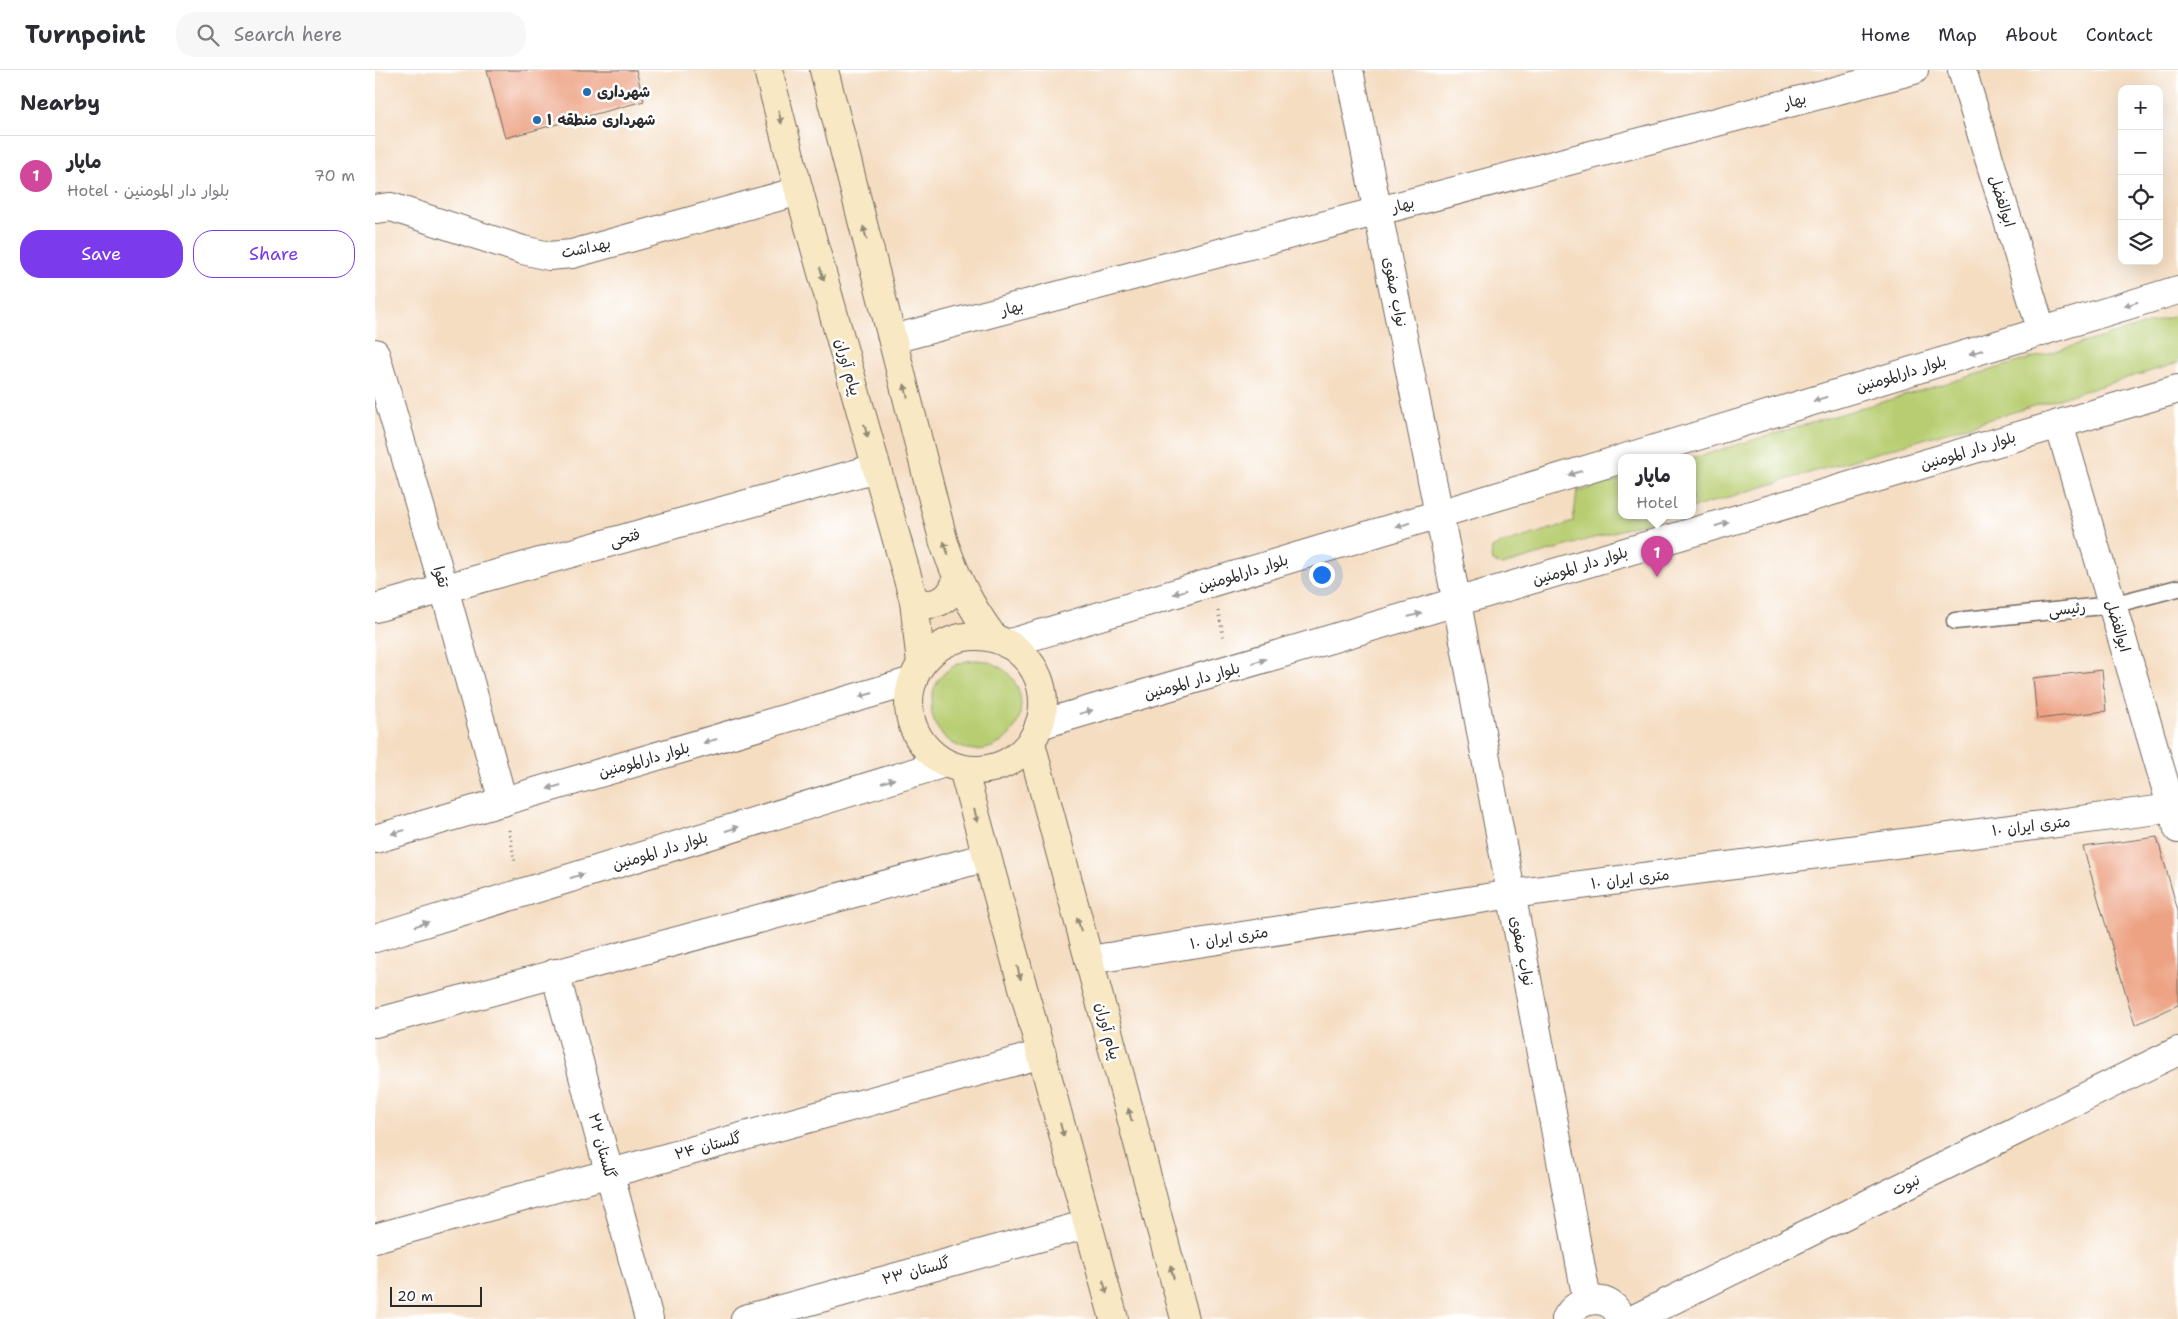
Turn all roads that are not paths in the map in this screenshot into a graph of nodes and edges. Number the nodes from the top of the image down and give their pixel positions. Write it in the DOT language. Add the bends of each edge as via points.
graph roads {
  1 [pos="768,70"];
  2 [pos="824,70"];
  3 [pos="1349,70"];
  4 [pos="1914,70"];
  5 [pos="1962,70"];
  6 [pos="799,191"];
  7 [pos="375,209"];
  8 [pos="1379,212"];
  9 [pos="2178,290"];
  10 [pos="2042,332"];
  11 [pos="893,339"];
  12 [pos="375,353"];
  13 [pos="2178,389"];
  14 [pos="2059,424"];
  15 [pos="1639,454"];
  16 [pos="1618,461"];
  17 [pos="876,468"];
  18 [pos="1440,514"];
  19 [pos="957,579"];
  20 [pos="444,588"];
  21 [pos="2178,588"];
  22 [pos="914,601"];
  23 [pos="1457,603"];
  24 [pos="2112,605"];
  25 [pos="375,608"];
  26 [pos="1955,621"];
  27 [pos="1000,640"];
  28 [pos="917,673"];
  29 [pos="1035,734"];
  30 [pos="954,766"];
  31 [pos="503,802"];
  32 [pos="2176,814"];
  33 [pos="375,839"];
  34 [pos="987,857"];
  35 [pos="1512,894"];
  36 [pos="375,938"];
  37 [pos="1089,960"];
  38 [pos="555,973"];
  39 [pos="375,1023"];
  40 [pos="2178,1051"];
  41 [pos="1041,1054"];
  42 [pos="609,1174"];
  43 [pos="1088,1224"];
  44 [pos="375,1238"];
  45 [pos="1587,1300"];
  46 [pos="649,1319"];
  47 [pos="745,1319"];
  48 [pos="1114,1319"];
  49 [pos="1185,1319"];
  50 [pos="1566,1319"];
  51 [pos="1621,1319"];
  52 [pos="1634,1319"];
  1 -- 6 [label="main road, پیام آوران, one-way"];
  11 -- 2 [label="main road, one-way"];
  3 -- 8 [label="street, نواب صفوی"];
  4 -- 8 [label="street, بهار"];
  5 -- 10 [label="street, ابوالفضل"];
  6 -- 7 [label="street, بهداشت" via="572,254 549,256 391,207"];
  6 -- 17 [label="main road, پیام آوران, one-way"];
  8 -- 11 [label="street, بهار"];
  8 -- 18 [label="street, نواب صفوی"];
  9 -- 10 [label="street, بلوار دارالمومنین, one-way"];
  10 -- 15 [label="street, بلوار دارالمومنین, one-way"];
  19 -- 11 [label="main road, one-way" via="944,543"];
  12 -- 20 [label="street, تقوا"];
  13 -- 14 [label="street, بلوار دار المومنین"];
  23 -- 14 [label="street, بلوار دار المومنین, one-way"];
  14 -- 24 [label="street, ابوالفضل"];
  16 -- 18 [label="street, بلوار دارالمومنین, one-way"];
  17 -- 20 [label="street, فتحی"];
  17 -- 22 [label="main road, پیام آوران"];
  18 -- 23 [label="street, نواب صفوی"];
  18 -- 27 [label="street, بلوار دارالمومنین, one-way" via="1212,582"];
  19 -- 22 [label="main road" via="949,597 940,603 931,605"];
  19 -- 27 [label="main road" via="970,606"];
  20 -- 25 [label="street, فتحی"];
  20 -- 31 [label="street, تقوا"];
  21 -- 24 [label="lane, رئیسی"];
  22 -- 28 [label="main road, پیام آوران"];
  29 -- 23 [label="street, بلوار دار المومنین, one-way" via="1230,670"];
  23 -- 35 [label="street, نواب صفوی"];
  24 -- 26 [label="lane, رئیسی"];
  24 -- 32 [label="street, ابوالفضل"];
  27 -- 28 [label="main road" via="970,636 951,641 935,650"];
  27 -- 29 [label="main road" via="1023,655 1035,670 1043,706"];
  28 -- 30 [label="main road" via="909,700 917,737"];
  28 -- 31 [label="street, بلوار دارالمومنین, one-way"];
  29 -- 30 [label="main road" via="1017,756 1001,766 982,770"];
  37 -- 29 [label="main road, پیام آوران, one-way"];
  30 -- 34 [label="main road, one-way"];
  36 -- 30 [label="street, بلوار دار المومنین, one-way"];
  31 -- 33 [label="street, بلوار دارالمومنین, one-way"];
  32 -- 35 [label="street, ۱۰ متری ایران"];
  34 -- 38 [label="street"];
  34 -- 41 [label="main road, one-way"];
  35 -- 37 [label="street, ۱۰ متری ایران"];
  35 -- 45 [label="street, نواب صفوی"];
  49 -- 37 [label="main road, پیام آوران, one-way"];
  38 -- 39 [label="street"];
  38 -- 42 [label="street, گلستان ۲۲"];
  40 -- 52 [label="street, نبوت"];
  41 -- 42 [label="street, گلستان ۲۴"];
  41 -- 43 [label="main road, one-way"];
  42 -- 44 [label="street, گلستان ۲۴"];
  42 -- 46 [label="street, گلستان ۲۲"];
  43 -- 47 [label="street, گلستان ۲۳"];
  43 -- 48 [label="main road, one-way"];
  45 -- 50 [label="street" via="1571,1310"];
  45 -- 51 [label="street" via="1606,1302"];
}
